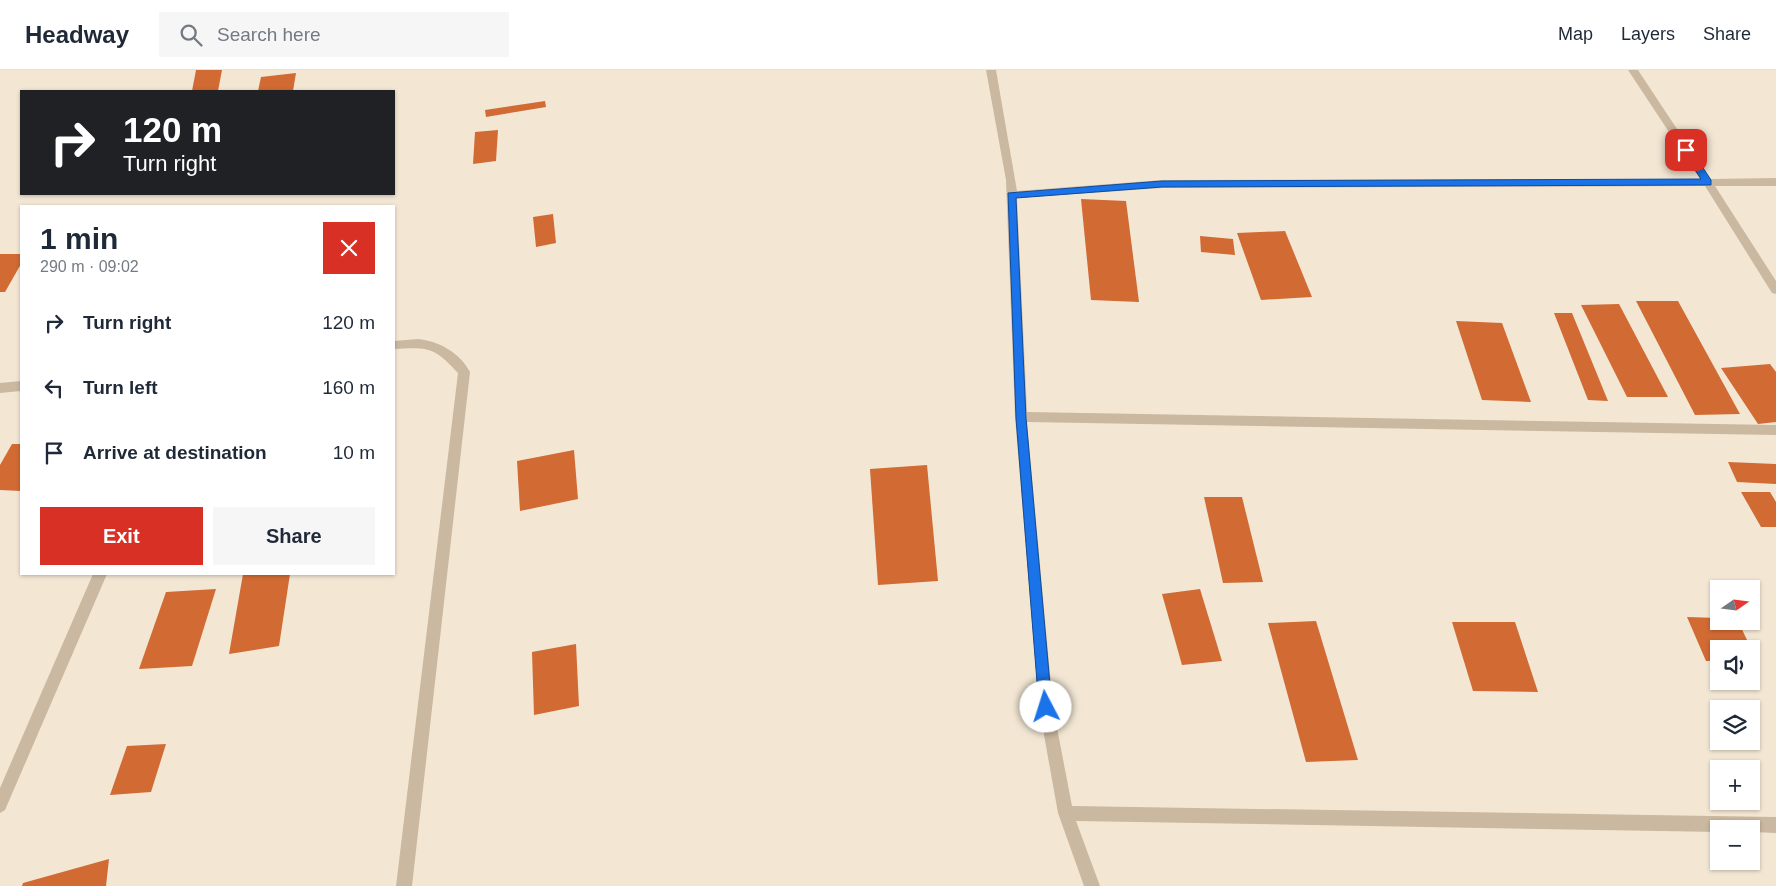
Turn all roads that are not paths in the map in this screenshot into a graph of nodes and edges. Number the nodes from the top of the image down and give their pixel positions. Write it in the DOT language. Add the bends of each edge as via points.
graph roads {
  1 [pos="991,70"];
  2 [pos="1633,70"];
  3 [pos="1776,182"];
  4 [pos="1708,183"];
  5 [pos="1011,195"];
  6 [pos="1776,290"];
  7 [pos="395,344"];
  8 [pos="20,386"];
  9 [pos="0,388"];
  10 [pos="1021,418"];
  11 [pos="1776,430"];
  12 [pos="100,575"];
  13 [pos="0,805"];
  14 [pos="1066,813"];
  15 [pos="1776,825"];
  16 [pos="404,886"];
  17 [pos="1092,886"];
  1 -- 5 [label="street"];
  2 -- 4 [label="street"];
  3 -- 4 [label="street"];
  4 -- 5 [label="street" via="1162,184"];
  4 -- 6 [label="street"];
  5 -- 10 [label="street"];
  7 -- 16 [label="street" via="420,342 444,349 464,372"];
  8 -- 9 [label="street"];
  10 -- 11 [label="street"];
  10 -- 14 [label="street" via="1046,707"];
  12 -- 13 [label="street"];
  14 -- 15 [label="street"];
  14 -- 17 [label="street"];
}
